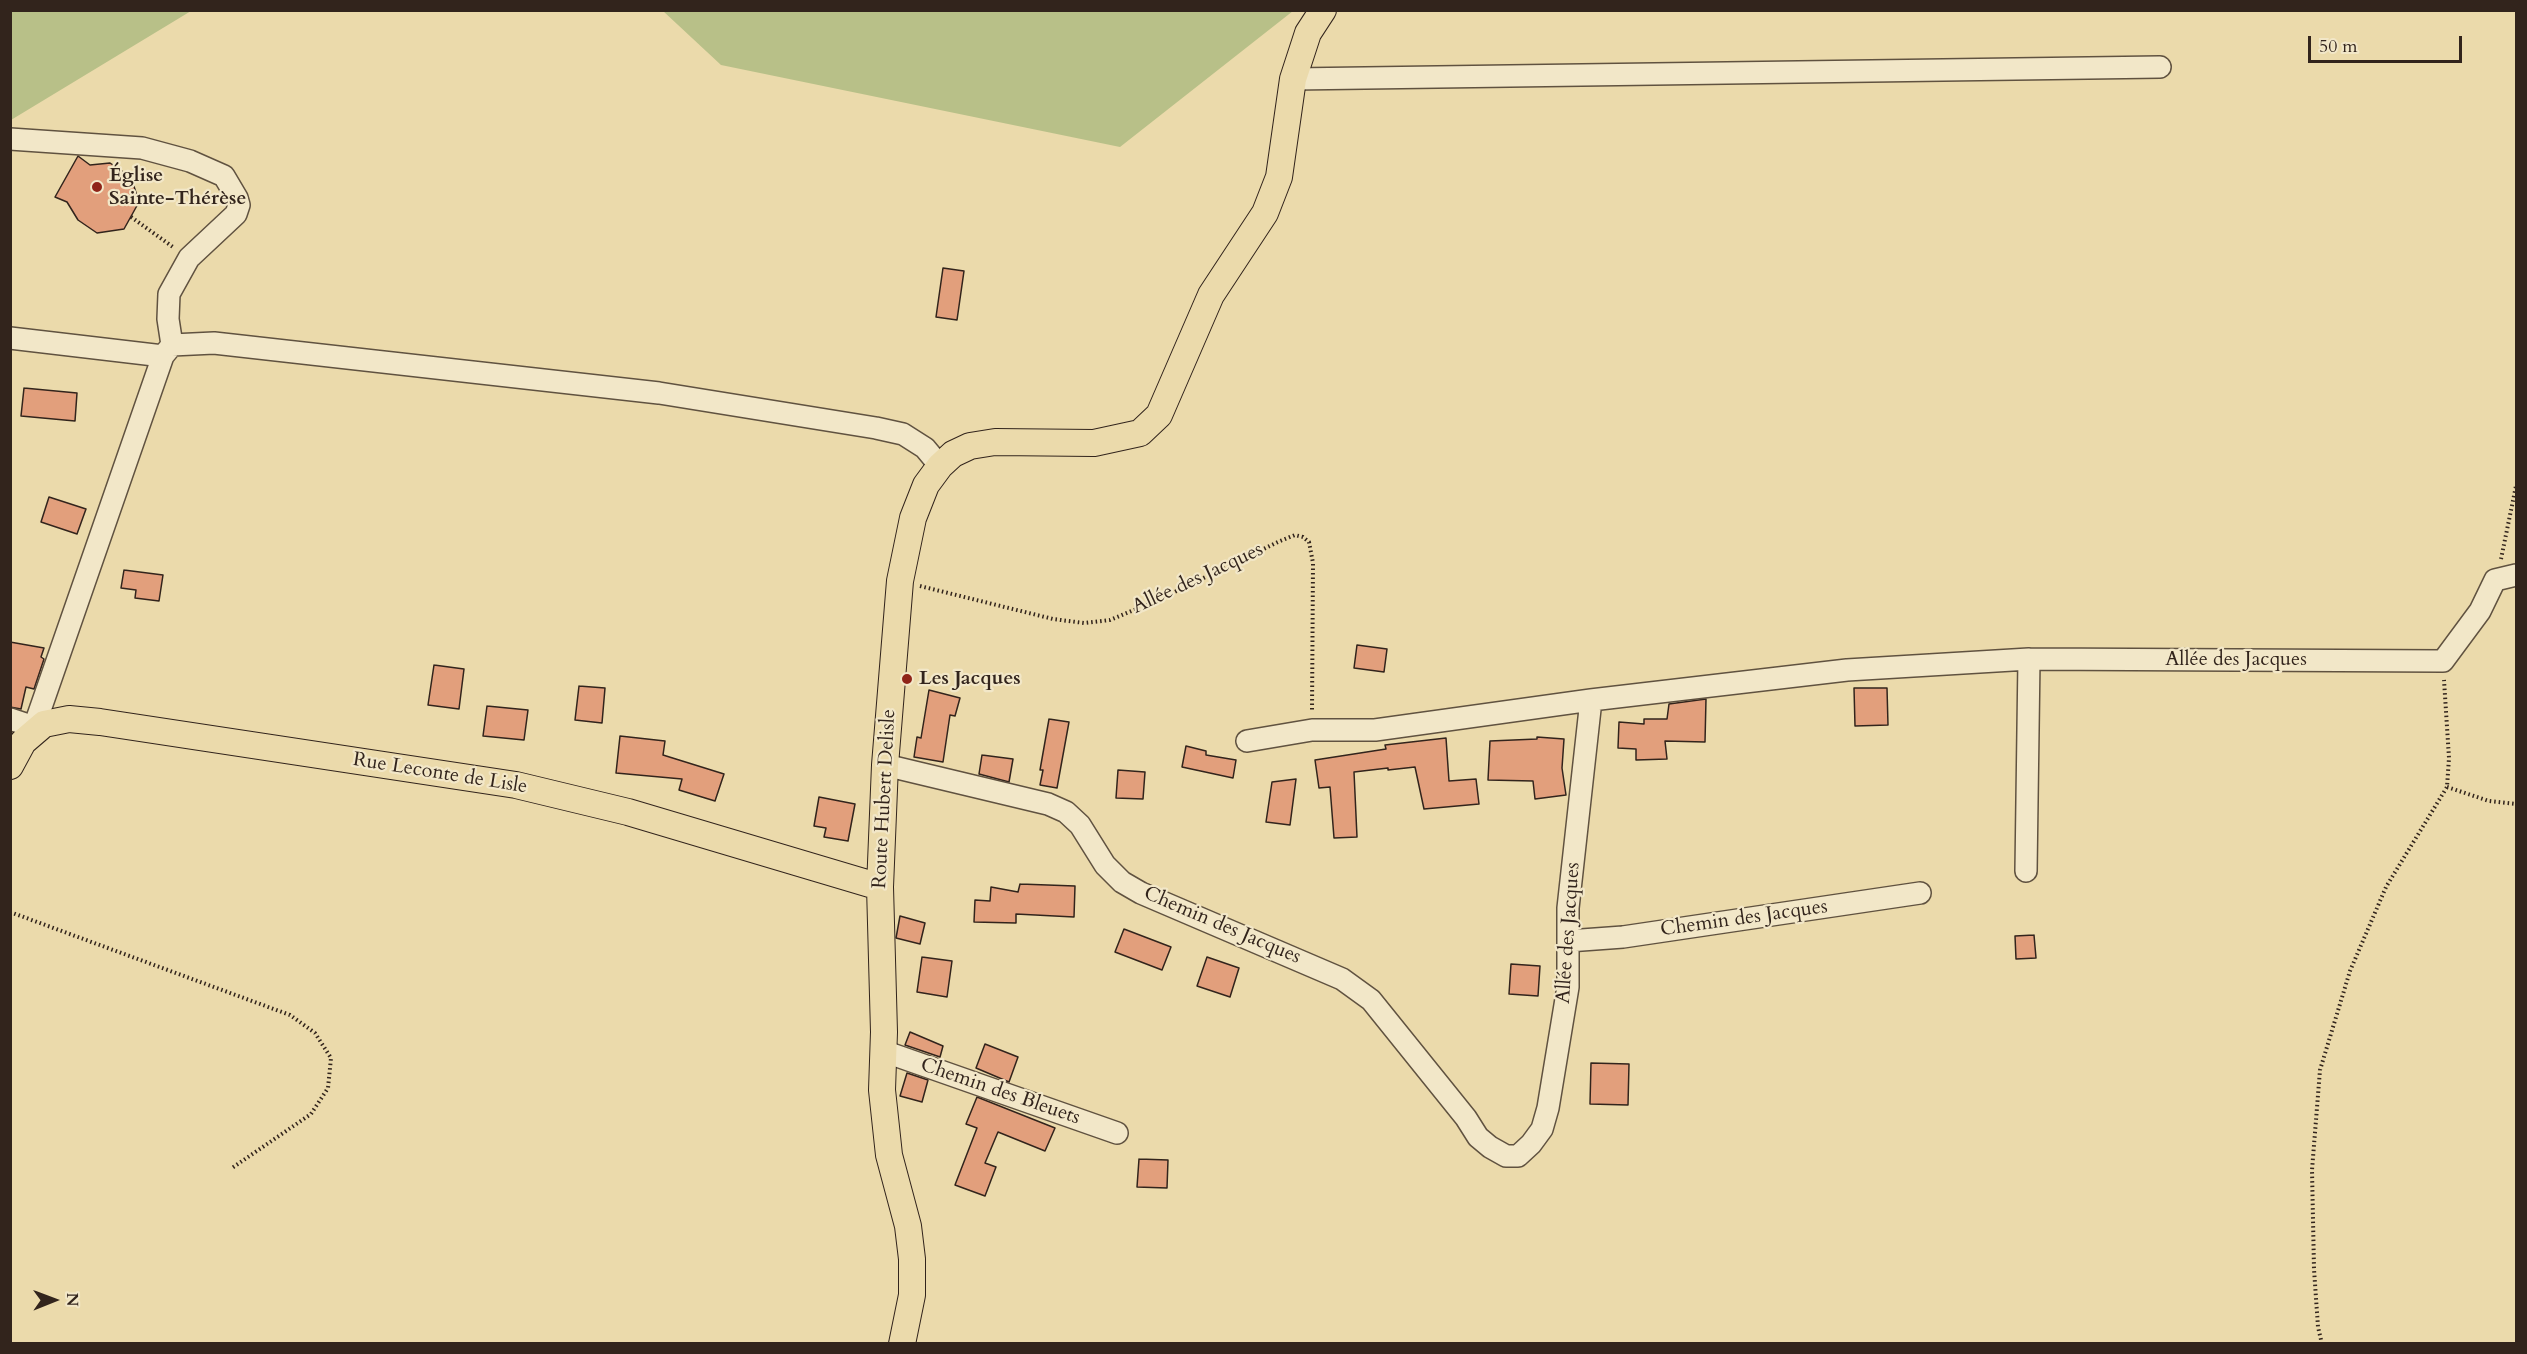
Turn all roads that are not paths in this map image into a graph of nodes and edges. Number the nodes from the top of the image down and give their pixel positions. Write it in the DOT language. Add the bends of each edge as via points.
graph roads {
  1 [pos="1323,10"];
  2 [pos="2160,67"];
  3 [pos="1293,79"];
  4 [pos="10,139"];
  5 [pos="10,338"];
  6 [pos="168,351"];
  7 [pos="940,466"];
  8 [pos="2517,575"];
  9 [pos="2029,659"];
  10 [pos="1591,700"];
  11 [pos="10,719"];
  12 [pos="33,730"];
  13 [pos="1247,741"];
  14 [pos="885,765"];
  15 [pos="10,766"];
  16 [pos="2026,871"];
  17 [pos="880,887"];
  18 [pos="1920,893"];
  19 [pos="1568,941"];
  20 [pos="883,1051"];
  21 [pos="1117,1133"];
  22 [pos="1518,1156"];
  23 [pos="902,1344"];
  1 -- 3 [label="main road, Route Hubert Delisle" via="1308,33"];
  2 -- 3 [label="street"];
  3 -- 7 [label="main road, Route Hubert Delisle" via="1279,177 1265,213 1211,295 1159,415 1140,433 1094,443 995,442 970,446"];
  4 -- 6 [label="street" via="142,148 190,161 224,176 239,205 236,214 189,258 169,294"];
  5 -- 6 [label="street"];
  6 -- 7 [label="street" via="214,343 671,394 903,434 925,448"];
  6 -- 12 [label="street"];
  7 -- 14 [label="main road, Route Hubert Delisle" via="913,518 900,581"];
  8 -- 9 [label="street, Allée des Jacques" via="2495,580 2480,611 2443,661"];
  9 -- 10 [label="street, Allée des Jacques" via="1847,670"];
  9 -- 16 [label="street"];
  10 -- 13 [label="street, Allée des Jacques" via="1375,730 1312,730"];
  10 -- 19 [label="street, Allée des Jacques" via="1568,908"];
  11 -- 12 [label="street"];
  12 -- 15 [label="main road"];
  12 -- 17 [label="main road, Rue Leconte de Lisle" via="44,724 79,720 516,785 628,812"];
  14 -- 17 [label="main road, Route Hubert Delisle"];
  14 -- 22 [label="street, Chemin des Jacques" via="1048,804 1066,812 1122,882 1342,979 1371,1000 1478,1137 1506,1156"];
  17 -- 20 [label="main road, Route Hubert Delisle"];
  18 -- 19 [label="street, Chemin des Jacques" via="1623,937"];
  19 -- 22 [label="street, Allée des Jacques" via="1568,987 1548,1108 1542,1129"];
  20 -- 21 [label="street, Chemin des Bleuets"];
  20 -- 23 [label="main road, Route Hubert Delisle" via="882,1090 889,1155 908,1226 912,1259 912,1295"];
}
